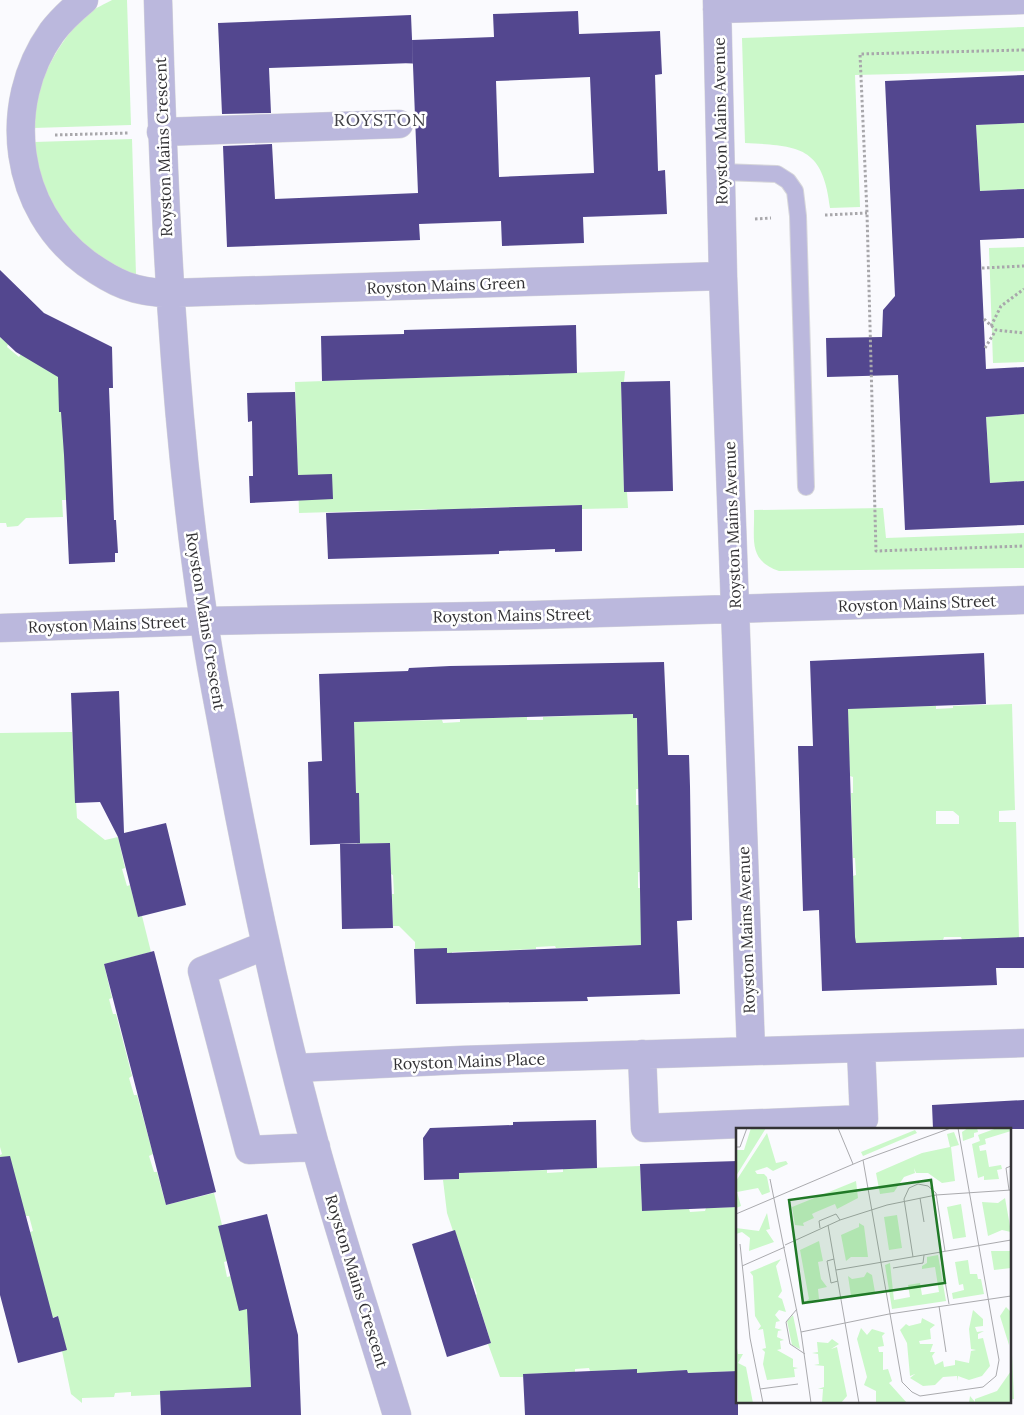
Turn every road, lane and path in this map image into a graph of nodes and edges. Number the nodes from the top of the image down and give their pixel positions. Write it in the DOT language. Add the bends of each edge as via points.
graph roads {
  1 [pos="84,0"];
  2 [pos="158,0"];
  3 [pos="1024,0"];
  4 [pos="717,4"];
  5 [pos="1024,50"];
  6 [pos="399,124"];
  7 [pos="162,132"];
  8 [pos="19,136"];
  9 [pos="721,172"];
  10 [pos="1024,266"];
  11 [pos="982,268"];
  12 [pos="723,276"];
  13 [pos="1024,289"];
  14 [pos="170,293"];
  15 [pos="984,319"];
  16 [pos="991,326"];
  17 [pos="996,330"];
  18 [pos="1024,333"];
  19 [pos="985,348"];
  20 [pos="806,487"];
  21 [pos="1024,546"];
  22 [pos="1024,600"];
  23 [pos="735,609"];
  24 [pos="204,621"];
  25 [pos="0,628"];
  26 [pos="266,945"];
  27 [pos="1024,1042"];
  28 [pos="861,1049"];
  29 [pos="751,1051"];
  30 [pos="642,1054"];
  31 [pos="296,1068"];
  32 [pos="316,1147"];
  33 [pos="397,1415"];
  1 -- 8 [label="street" via="51,33 38,53 26,84"];
  2 -- 7 [label="street, Royston Mains Crescent"];
  3 -- 4 [label="street"];
  4 -- 9 [label="street, Royston Mains Avenue"];
  5 -- 21 [label="path" via="860,54 876,551"];
  6 -- 7 [label="street"];
  7 -- 8 [label="path"];
  7 -- 14 [label="street, Royston Mains Crescent"];
  8 -- 14 [label="street" via="29,189 46,223 69,250 106,278 127,287 149,293"];
  9 -- 12 [label="street, Royston Mains Avenue"];
  9 -- 20 [label="lane" via="778,174 795,191"];
  10 -- 11 [label="path"];
  12 -- 14 [label="street, Royston Mains Green"];
  12 -- 23 [label="street, Royston Mains Avenue"];
  13 -- 16 [label="path" via="1001,306"];
  14 -- 24 [label="street, Royston Mains Crescent" via="184,460"];
  15 -- 16 [label="path"];
  16 -- 17 [label="path"];
  17 -- 18 [label="path"];
  17 -- 19 [label="path"];
  22 -- 23 [label="street, Royston Mains Street"];
  23 -- 24 [label="street, Royston Mains Street"];
  23 -- 29 [label="street, Royston Mains Avenue"];
  24 -- 25 [label="street, Royston Mains Street"];
  24 -- 26 [label="street, Royston Mains Crescent" via="239,818"];
  26 -- 31 [label="street, Royston Mains Crescent"];
  26 -- 32 [label="street" via="202,971 249,1150"];
  27 -- 28 [label="street, Royston Mains Place"];
  28 -- 29 [label="street, Royston Mains Place"];
  28 -- 30 [label="street" via="864,1119 645,1128"];
  29 -- 30 [label="street, Royston Mains Place"];
  30 -- 31 [label="street, Royston Mains Place"];
  31 -- 32 [label="street, Royston Mains Crescent"];
  32 -- 33 [label="street, Royston Mains Crescent"];
}
